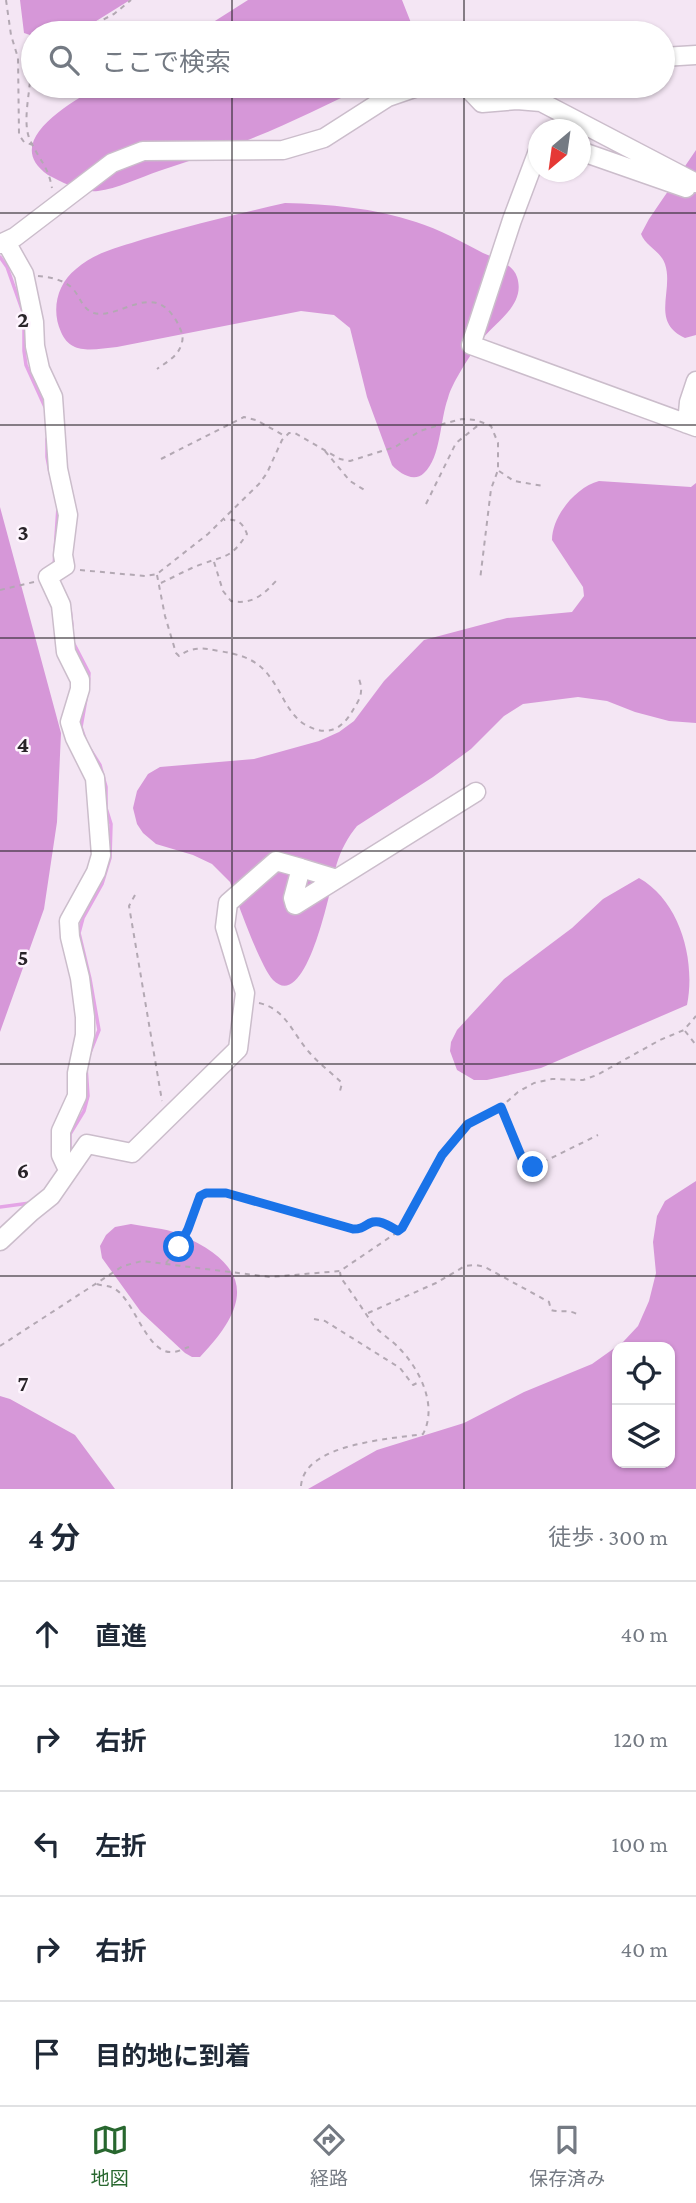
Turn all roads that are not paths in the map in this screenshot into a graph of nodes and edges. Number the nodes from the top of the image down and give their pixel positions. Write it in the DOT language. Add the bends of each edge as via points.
graph roads {
  1 [pos="696,55"];
  2 [pos="675,56"];
  3 [pos="386,98"];
  4 [pos="477,98"];
  5 [pos="591,155"];
  6 [pos="528,178"];
  7 [pos="696,183"];
  8 [pos="696,191"];
  9 [pos="3,243"];
  10 [pos="696,381"];
  11 [pos="692,426"];
  12 [pos="476,792"];
  13 [pos="301,868"];
  14 [pos="337,880"];
  15 [pos="68,1170"];
  16 [pos="0,1241"];
  1 -- 2 [label="street"];
  3 -- 9 [label="street" via="324,138 283,150 143,151 112,163"];
  4 -- 7 [label="street" via="482,103 541,102"];
  5 -- 8 [label="street"];
  6 -- 11 [label="street" via="471,345"];
  9 -- 15 [label="street" via="23,274 40,369 53,397 58,469 68,515 65,566 48,577 61,605 66,652 79,680 71,722 95,778 101,855 69,921 85,1035 77,1096 61,1131 61,1155"];
  10 -- 11 [label="street" via="689,401"];
  12 -- 14 [label="street"];
  13 -- 14 [label="street"];
  13 -- 14 [label="street" via="295,905"];
  13 -- 15 [label="street" via="276,861 228,903 225,927 245,993 238,1049 132,1153 87,1144"];
  15 -- 16 [label="street" via="51,1196"];
}
